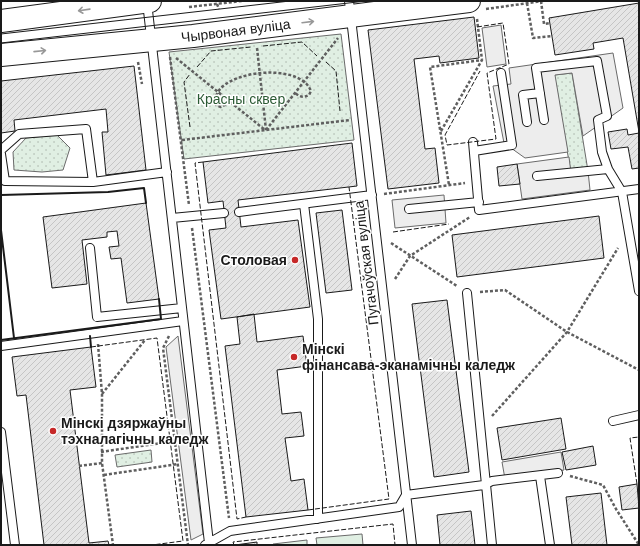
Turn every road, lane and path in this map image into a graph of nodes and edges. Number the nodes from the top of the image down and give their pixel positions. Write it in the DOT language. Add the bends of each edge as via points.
graph roads {
  1 [pos="147,1"];
  2 [pos="150,1"];
  3 [pos="242,1"];
  4 [pos="542,1"];
  5 [pos="527,3"];
  6 [pos="218,4"];
  7 [pos="190,7"];
  8 [pos="219,9"];
  9 [pos="476,9"];
  10 [pos="347,17"];
  11 [pos="1,21"];
  12 [pos="550,23"];
  13 [pos="552,36"];
  14 [pos="151,39"];
  15 [pos="257,43"];
  16 [pos="1,55"];
  17 [pos="482,60"];
  18 [pos="501,73"];
  19 [pos="260,74"];
  20 [pos="304,81"];
  21 [pos="218,92"];
  22 [pos="540,93"];
  23 [pos="294,94"];
  24 [pos="230,102"];
  25 [pos="352,119"];
  26 [pos="544,120"];
  27 [pos="527,122"];
  28 [pos="266,131"];
  29 [pos="441,131"];
  30 [pos="182,140"];
  31 [pos="1,150"];
  32 [pos="1,154"];
  33 [pos="608,169"];
  34 [pos="167,172"];
  35 [pos="537,176"];
  36 [pos="93,182"];
  37 [pos="478,182"];
  38 [pos="449,185"];
  39 [pos="639,189"];
  40 [pos="622,192"];
  41 [pos="376,195"];
  42 [pos="479,202"];
  43 [pos="304,204"];
  44 [pos="409,209"];
  45 [pos="479,210"];
  46 [pos="239,212"];
  47 [pos="224,213"];
  48 [pos="191,217"];
  49 [pos="172,218"];
  50 [pos="629,230"];
  51 [pos="385,240"];
  52 [pos="90,248"];
  53 [pos="410,256"];
  54 [pos="639,291"];
  55 [pos="467,293"];
  56 [pos="383,296"];
  57 [pos="182,308"];
  58 [pos="183,321"];
  59 [pos="174,322"];
  60 [pos="154,326"];
  61 [pos="567,332"];
  62 [pos="97,334"];
  63 [pos="1,346"];
  64 [pos="639,370"];
  65 [pos="102,394"];
  66 [pos="639,415"];
  67 [pos="613,421"];
  68 [pos="1,432"];
  69 [pos="480,432"];
  70 [pos="175,441"];
  71 [pos="102,452"];
  72 [pos="102,463"];
  73 [pos="178,464"];
  74 [pos="79,466"];
  75 [pos="558,473"];
  76 [pos="104,475"];
  77 [pos="540,476"];
  78 [pos="484,485"];
  79 [pos="406,495"];
  80 [pos="318,519"];
  81 [pos="230,531"];
  82 [pos="207,544"];
  83 [pos="15,545"];
  84 [pos="113,545"];
  85 [pos="188,545"];
  86 [pos="412,545"];
  87 [pos="492,545"];
  88 [pos="550,545"];
  89 [pos="639,545"];
  1 -- 2 [label="main road"];
  1 -- 11 [label="main road, one-way"];
  1 -- 14 [label="lane"];
  3 -- 6 [label="path"];
  4 -- 5 [label="path"];
  4 -- 12 [label="path" via="544,24"];
  5 -- 9 [label="path"];
  5 -- 13 [label="path" via="533,38"];
  6 -- 7 [label="path"];
  6 -- 8 [label="path"];
  9 -- 10 [label="main road, Чырвоная вуліца"];
  9 -- 17 [label="path"];
  14 -- 10 [label="main road, Чырвоная вуліца, one-way"];
  10 -- 20 [label="path"];
  10 -- 41 [label="lane, Пугачоўская вуліца"];
  16 -- 14 [label="main road, Чырвоная вуліца, one-way"];
  14 -- 34 [label="lane"];
  15 -- 19 [label="path"];
  17 -- 29 [label="path"];
  17 -- 29 [label="path" via="430,67"];
  18 -- 37 [label="lane" via="512,145 474,146"];
  19 -- 20 [label="path" via="282,73"];
  19 -- 21 [label="path" via="238,77"];
  19 -- 28 [label="path"];
  20 -- 23 [label="path"];
  20 -- 23 [label="path" via="311,91 310,95 300,97"];
  21 -- 24 [label="path"];
  21 -- 24 [label="path" via="214,99 216,105 221,107"];
  21 -- 30 [label="path" via="169,52"];
  22 -- 26 [label="lane"];
  22 -- 27 [label="lane" via="524,95"];
  22 -- 33 [label="lane" via="536,68 597,61 607,116 598,120 602,152"];
  23 -- 28 [label="path"];
  24 -- 28 [label="path"];
  25 -- 28 [label="path"];
  28 -- 30 [label="path"];
  29 -- 38 [label="path"];
  30 -- 48 [label="path"];
  31 -- 36 [label="lane" via="19,134 86,129"];
  32 -- 36 [label="lane" via="5,181"];
  33 -- 35 [label="lane"];
  33 -- 40 [label="lane"];
  34 -- 36 [label="lane"];
  34 -- 49 [label="lane"];
  37 -- 38 [label="path"];
  37 -- 42 [label="lane"];
  38 -- 41 [label="path"];
  39 -- 40 [label="lane"];
  40 -- 45 [label="lane"];
  40 -- 50 [label="lane"];
  41 -- 43 [label="lane"];
  41 -- 56 [label="lane, Пугачоўская вуліца"];
  42 -- 44 [label="lane"];
  42 -- 45 [label="lane"];
  43 -- 46 [label="lane"];
  43 -- 80 [label="lane" via="318,319"];
  45 -- 53 [label="path"];
  47 -- 48 [label="lane"];
  48 -- 49 [label="lane"];
  48 -- 81 [label="path"];
  49 -- 57 [label="lane"];
  50 -- 54 [label="lane"];
  50 -- 61 [label="path"];
  51 -- 53 [label="path"];
  52 -- 57 [label="lane" via="97,317"];
  53 -- 55 [label="path"];
  53 -- 56 [label="path"];
  55 -- 61 [label="path" via="506,290"];
  55 -- 69 [label="lane"];
  56 -- 79 [label="lane, Пугачоўская вуліца"];
  57 -- 58 [label="lane"];
  58 -- 59 [label="lane"];
  58 -- 82 [label="lane"];
  59 -- 60 [label="lane"];
  59 -- 70 [label="path" via="163,348"];
  60 -- 62 [label="lane"];
  60 -- 65 [label="path"];
  61 -- 64 [label="path"];
  61 -- 69 [label="path"];
  62 -- 63 [label="lane"];
  62 -- 65 [label="path"];
  65 -- 71 [label="path"];
  66 -- 67 [label="lane"];
  68 -- 83 [label="lane"];
  69 -- 78 [label="lane"];
  70 -- 71 [label="path"];
  70 -- 73 [label="path"];
  71 -- 72 [label="path"];
  72 -- 74 [label="path"];
  72 -- 76 [label="path"];
  73 -- 76 [label="path"];
  73 -- 85 [label="path"];
  75 -- 77 [label="lane"];
  75 -- 89 [label="path" via="603,485"];
  76 -- 84 [label="path"];
  77 -- 78 [label="lane" via="492,481"];
  77 -- 88 [label="lane"];
  78 -- 79 [label="lane"];
  78 -- 87 [label="lane"];
  79 -- 80 [label="lane" via="399,507"];
  79 -- 86 [label="lane, Пугачоўская вуліца"];
  80 -- 81 [label="lane"];
  81 -- 82 [label="lane"];
}
